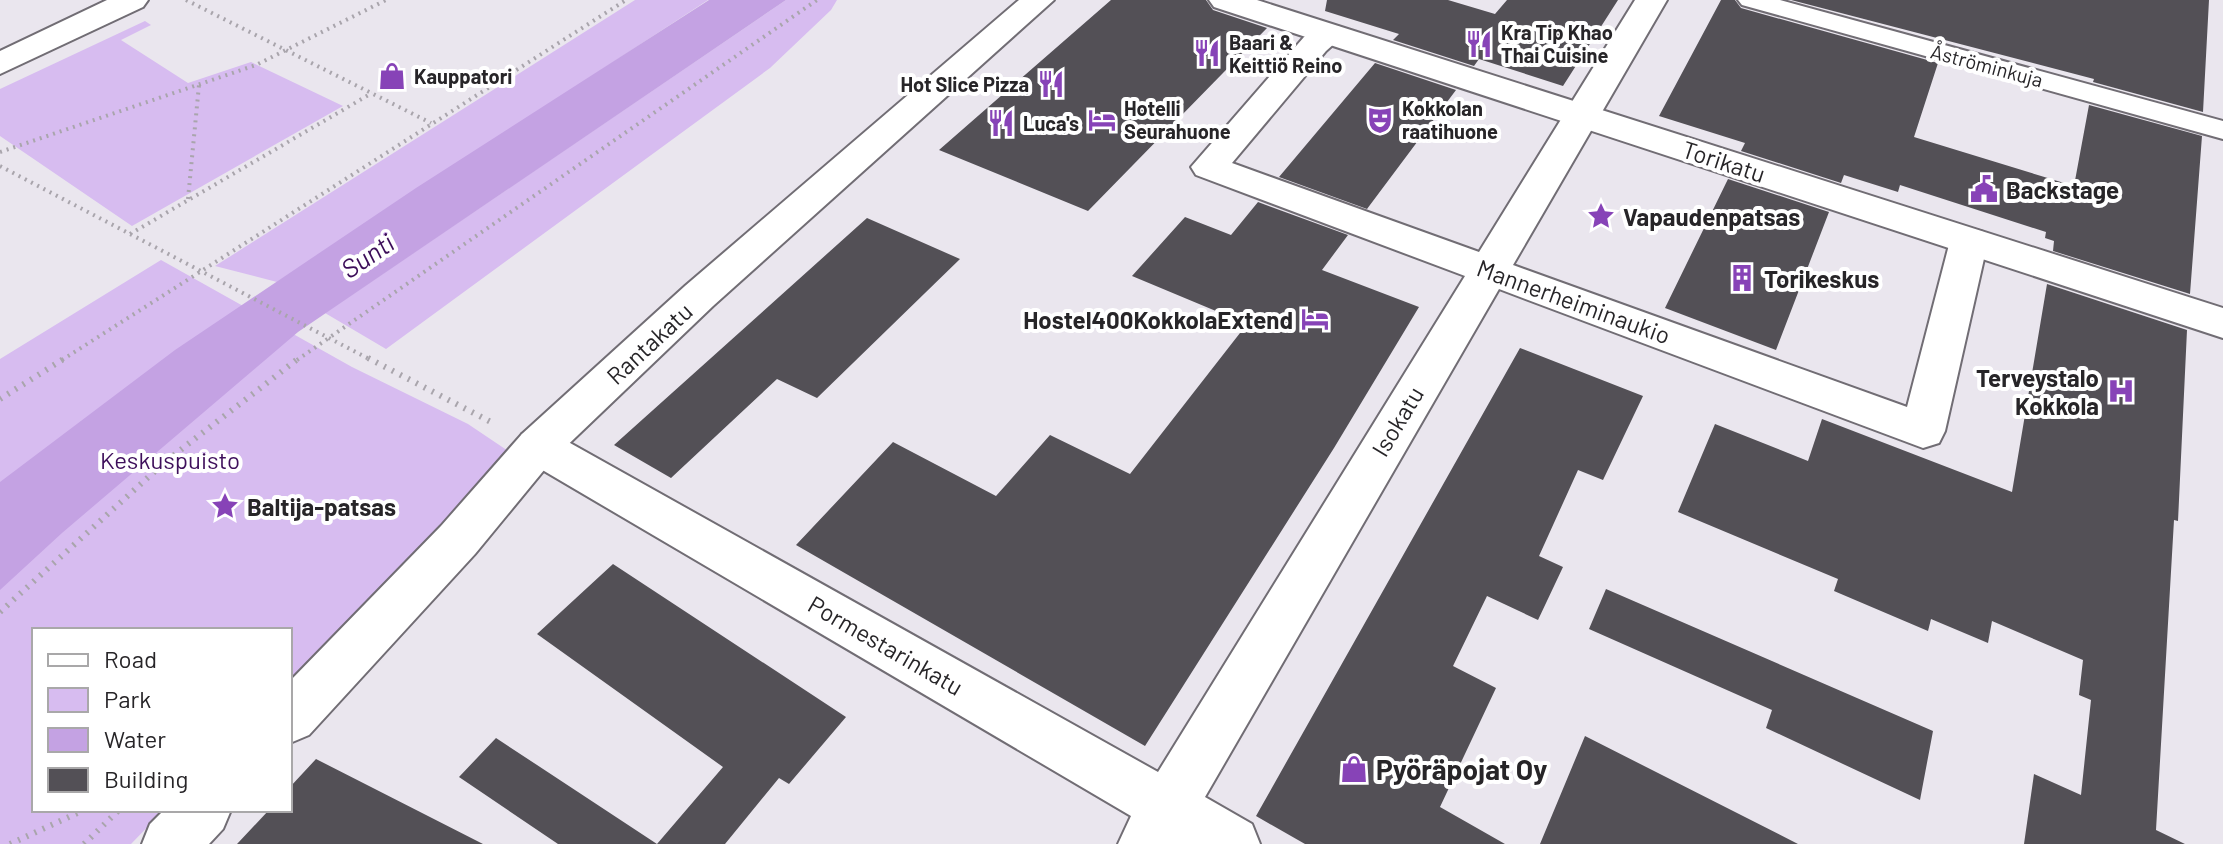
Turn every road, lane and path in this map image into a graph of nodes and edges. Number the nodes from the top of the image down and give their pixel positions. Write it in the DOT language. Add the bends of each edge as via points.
graph roads {
  1 [pos="132,0"];
  2 [pos="186,0"];
  3 [pos="386,0"];
  4 [pos="626,0"];
  5 [pos="817,0"];
  6 [pos="1038,0"];
  7 [pos="1225,0"];
  8 [pos="1651,0"];
  9 [pos="1751,0"];
  10 [pos="1329,34"];
  11 [pos="286,50"];
  12 [pos="0,64"];
  13 [pos="199,85"];
  14 [pos="372,93"];
  15 [pos="1581,114"];
  16 [pos="432,123"];
  17 [pos="2223,130"];
  18 [pos="0,152"];
  19 [pos="0,166"];
  20 [pos="188,200"];
  21 [pos="130,234"];
  22 [pos="1969,241"];
  23 [pos="1488,269"];
  24 [pos="200,271"];
  25 [pos="2223,323"];
  26 [pos="326,338"];
  27 [pos="0,399"];
  28 [pos="538,446"];
  29 [pos="0,612"];
  30 [pos="292,716"];
  31 [pos="80,812"];
  32 [pos="117,812"];
  33 [pos="201,812"];
  34 [pos="1157,825"];
  35 [pos="10,844"];
  36 [pos="84,844"];
  37 [pos="170,844"];
  38 [pos="1232,844"];
  1 -- 12 [label="street"];
  2 -- 11 [label="path"];
  3 -- 11 [label="path"];
  4 -- 16 [label="path"];
  5 -- 26 [label="path"];
  6 -- 28 [label="street, Rantakatu" via="699,296"];
  7 -- 10 [label="street, Torikatu"];
  8 -- 15 [label="street, Isokatu"];
  9 -- 17 [label="lane, Åströminkuja"];
  10 -- 15 [label="street, Torikatu"];
  10 -- 23 [label="street, Mannerheiminaukio" via="1209,167"];
  11 -- 13 [label="path"];
  11 -- 14 [label="path"];
  13 -- 18 [label="path"];
  13 -- 20 [label="path"];
  14 -- 16 [label="path"];
  14 -- 20 [label="path"];
  15 -- 22 [label="street, Torikatu"];
  15 -- 23 [label="street, Isokatu"];
  16 -- 24 [label="path"];
  19 -- 21 [label="path"];
  20 -- 21 [label="path"];
  21 -- 24 [label="path"];
  22 -- 23 [label="street, Mannerheiminaukio" via="1923,431"];
  22 -- 25 [label="street, Torikatu"];
  23 -- 34 [label="street, Isokatu"];
  24 -- 26 [label="path"];
  24 -- 27 [label="path"];
  26 -- 28 [label="path"];
  26 -- 29 [label="path" via="165,462"];
  28 -- 30 [label="street, Rantakatu" via="458,540"];
  28 -- 34 [label="street, Pormestarinkatu"];
  31 -- 35 [label="path"];
  32 -- 36 [label="path"];
  33 -- 37 [label="street"];
  34 -- 38 [label="street, Pormestarinkatu"];
}
